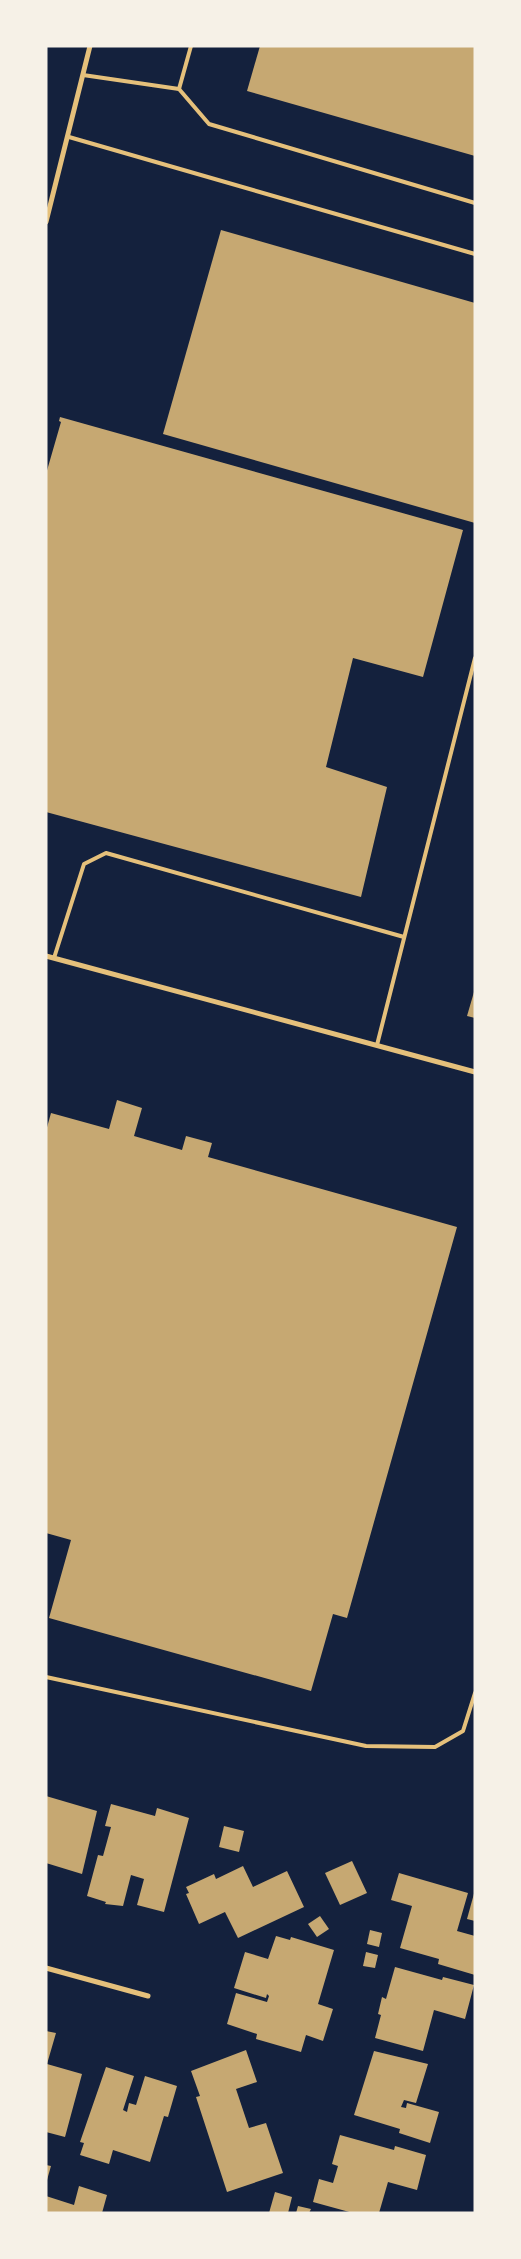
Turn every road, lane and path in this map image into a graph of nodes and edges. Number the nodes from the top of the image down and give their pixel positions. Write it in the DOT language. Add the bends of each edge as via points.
graph roads {
  1 [pos="90,46"];
  2 [pos="191,46"];
  3 [pos="84,75"];
  4 [pos="179,89"];
  5 [pos="68,138"];
  6 [pos="475,203"];
  7 [pos="48,210"];
  8 [pos="46,222"];
  9 [pos="475,254"];
  10 [pos="475,658"];
  11 [pos="404,936"];
  12 [pos="46,956"];
  13 [pos="54,958"];
  14 [pos="377,1045"];
  15 [pos="475,1072"];
  16 [pos="46,1677"];
  17 [pos="475,1693"];
  18 [pos="46,1968"];
  19 [pos="148,1996"];
  1 -- 3 [label="street"];
  2 -- 4 [label="lane"];
  3 -- 4 [label="lane"];
  3 -- 5 [label="street"];
  4 -- 6 [label="lane" via="209,124"];
  5 -- 7 [label="street"];
  5 -- 9 [label="lane"];
  7 -- 8 [label="street"];
  10 -- 11 [label="lane"];
  11 -- 13 [label="lane" via="106,853 84,864"];
  11 -- 14 [label="lane"];
  12 -- 13 [label="street"];
  13 -- 14 [label="street"];
  14 -- 15 [label="street"];
  16 -- 17 [label="lane" via="366,1746 435,1748 463,1731"];
  18 -- 19 [label="street"];
}
